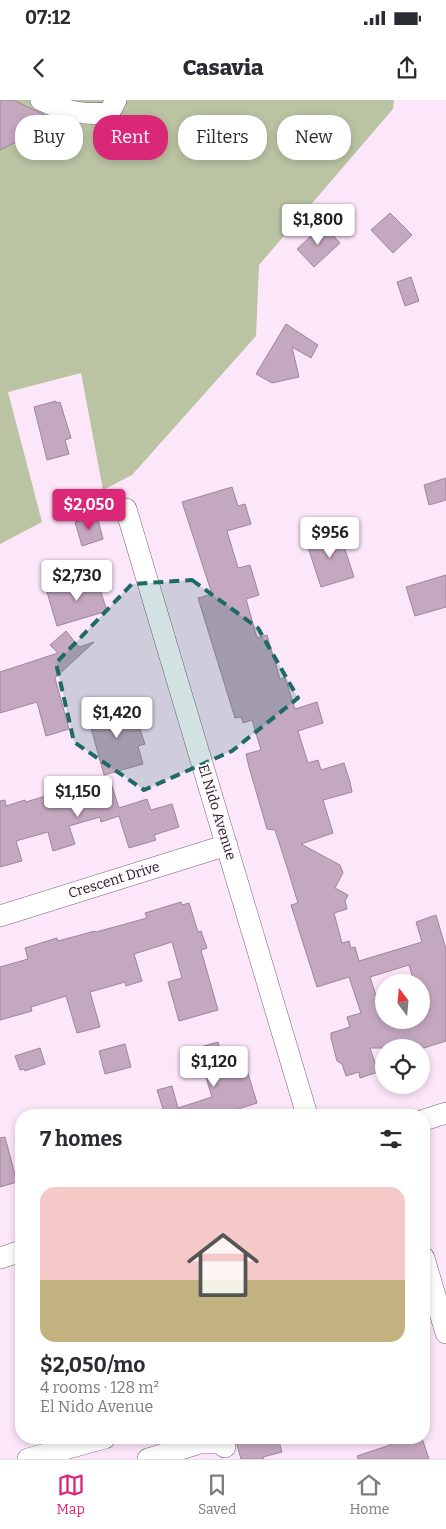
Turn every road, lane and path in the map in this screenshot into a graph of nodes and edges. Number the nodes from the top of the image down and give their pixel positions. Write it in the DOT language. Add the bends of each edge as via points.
graph roads {
  1 [pos="41,100"];
  2 [pos="116,100"];
  3 [pos="126,509"];
  4 [pos="227,845"];
  5 [pos="0,916"];
  6 [pos="305,1109"];
  7 [pos="446,1113"];
  8 [pos="430,1118"];
  9 [pos="15,1253"];
  10 [pos="0,1258"];
  11 [pos="430,1278"];
  12 [pos="446,1333"];
  13 [pos="82,1444"];
  14 [pos="197,1444"];
  15 [pos="220,1444"];
  16 [pos="224,1447"];
  17 [pos="28,1459"];
  18 [pos="148,1459"];
  1 -- 2 [label="street" via="85,115 109,113"];
  3 -- 4 [label="street, El Nido Avenue"];
  4 -- 5 [label="street, Crescent Drive"];
  4 -- 6 [label="street, El Nido Avenue"];
  7 -- 8 [label="street"];
  9 -- 10 [label="street"];
  11 -- 12 [label="street"];
  13 -- 17 [label="street"];
  14 -- 18 [label="street"];
  15 -- 16 [label="street"];
}
